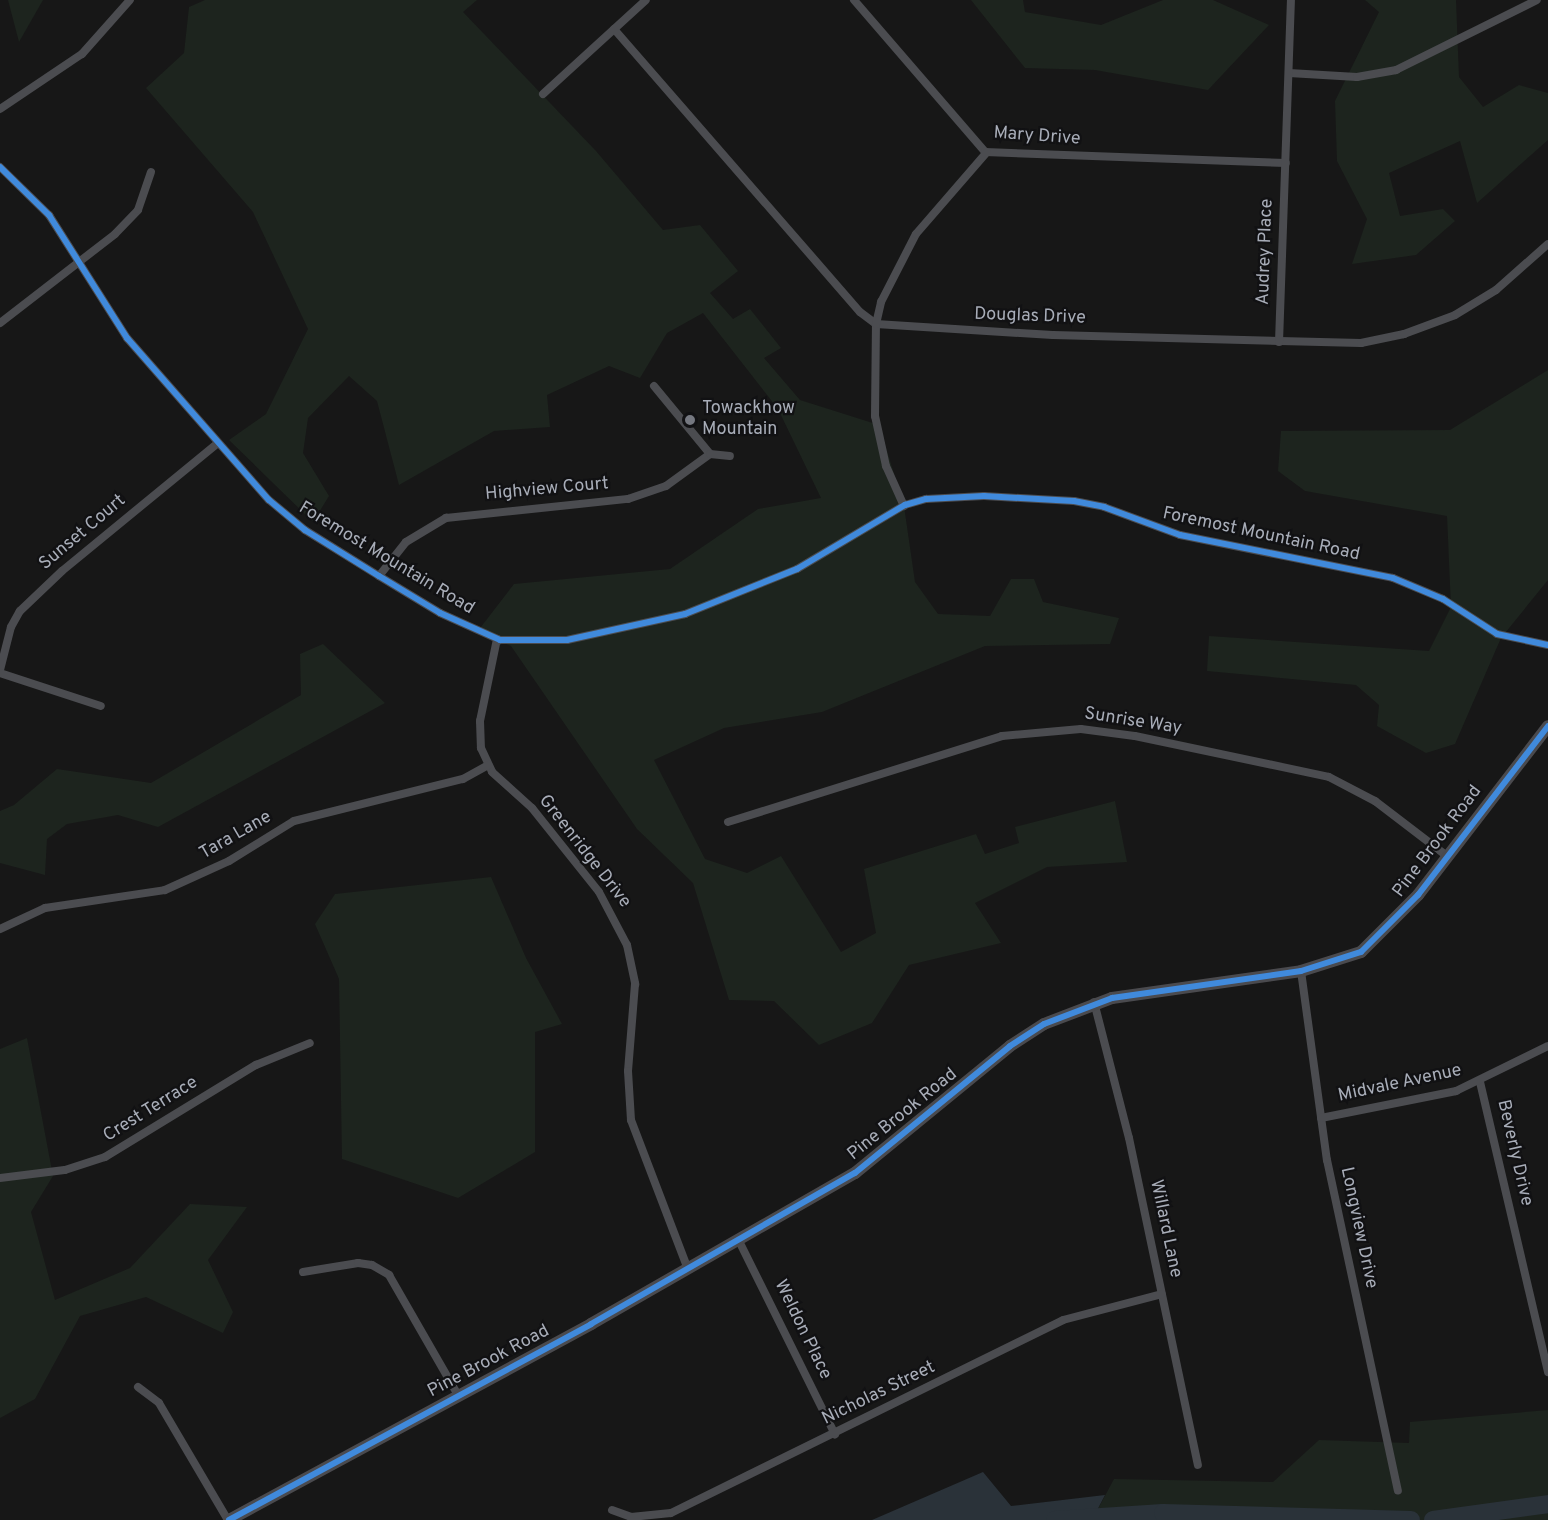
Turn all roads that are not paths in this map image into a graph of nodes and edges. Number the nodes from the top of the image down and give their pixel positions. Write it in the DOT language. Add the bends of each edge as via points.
graph roads {
  1 [pos="130,0"];
  2 [pos="646,0"];
  3 [pos="854,0"];
  4 [pos="1291,0"];
  5 [pos="1537,0"];
  6 [pos="614,29"];
  7 [pos="1289,73"];
  8 [pos="543,94"];
  9 [pos="0,109"];
  10 [pos="987,152"];
  11 [pos="1286,163"];
  12 [pos="0,167"];
  13 [pos="151,172"];
  14 [pos="1548,244"];
  15 [pos="79,258"];
  16 [pos="0,323"];
  17 [pos="876,324"];
  18 [pos="1279,342"];
  19 [pos="654,386"];
  20 [pos="218,443"];
  21 [pos="710,454"];
  22 [pos="730,456"];
  23 [pos="903,506"];
  24 [pos="379,576"];
  25 [pos="497,639"];
  26 [pos="1548,645"];
  27 [pos="0,672"];
  28 [pos="101,706"];
  29 [pos="1548,726"];
  30 [pos="488,765"];
  31 [pos="728,822"];
  32 [pos="1447,856"];
  33 [pos="0,930"];
  34 [pos="1301,971"];
  35 [pos="1094,1002"];
  36 [pos="310,1043"];
  37 [pos="1548,1046"];
  38 [pos="1480,1082"];
  39 [pos="1321,1118"];
  40 [pos="0,1178"];
  41 [pos="739,1241"];
  42 [pos="688,1269"];
  43 [pos="303,1272"];
  44 [pos="1162,1294"];
  45 [pos="1548,1372"];
  46 [pos="138,1387"];
  47 [pos="458,1395"];
  48 [pos="835,1434"];
  49 [pos="1198,1464"];
  50 [pos="1398,1490"];
  51 [pos="612,1510"];
  52 [pos="228,1520"];
  1 -- 9 [label="street" via="82,54"];
  2 -- 6 [label="street"];
  3 -- 10 [label="street, Mary Drive"];
  4 -- 7 [label="street, Audrey Place"];
  5 -- 7 [label="street" via="1390,72 1357,76"];
  6 -- 8 [label="street"];
  6 -- 17 [label="street" via="853,304"];
  7 -- 11 [label="street, Audrey Place"];
  10 -- 11 [label="street, Mary Drive"];
  10 -- 17 [label="street" via="916,234 881,302"];
  11 -- 18 [label="street, Audrey Place"];
  12 -- 15 [label="street, Foremost Mountain Road" via="49,215"];
  13 -- 15 [label="street" via="138,210 115,234"];
  14 -- 18 [label="street, Douglas Drive" via="1482,299 1430,326 1361,343"];
  15 -- 16 [label="street"];
  15 -- 20 [label="street, Foremost Mountain Road" via="128,338"];
  17 -- 18 [label="street, Douglas Drive"];
  17 -- 23 [label="street" via="873,385 877,432"];
  19 -- 21 [label="street"];
  20 -- 24 [label="street, Foremost Mountain Road" via="288,518"];
  20 -- 27 [label="street, Sunset Court" via="62,571 20,611 11,627"];
  21 -- 22 [label="street"];
  21 -- 24 [label="street, Highview Court" via="666,486 628,500 446,518 406,542"];
  23 -- 25 [label="street, Foremost Mountain Road" via="797,569 685,614 567,640"];
  23 -- 26 [label="street, Foremost Mountain Road" via="926,499 984,496 1074,501 1104,507 1180,535 1393,578 1437,595 1497,634"];
  24 -- 25 [label="street, Foremost Mountain Road" via="440,613"];
  25 -- 30 [label="street, Greenridge Drive" via="480,721 481,747"];
  27 -- 28 [label="street"];
  29 -- 32 [label="street, Pine Brook Road"];
  30 -- 33 [label="street, Tara Lane" via="464,779 294,821 230,861 165,890 45,908"];
  30 -- 42 [label="street, Greenridge Drive" via="500,782 532,808 599,892 627,945 635,984 628,1071 631,1120"];
  31 -- 32 [label="street, Sunrise Way" via="1002,736 1082,729 1135,736 1329,777 1375,801"];
  32 -- 34 [label="street, Pine Brook Road" via="1401,916 1372,944 1349,958"];
  34 -- 35 [label="street, Pine Brook Road"];
  34 -- 39 [label="street, Longview Drive"];
  35 -- 41 [label="street, Pine Brook Road" via="1026,1034 883,1154"];
  35 -- 44 [label="street, Willard Lane" via="1129,1138"];
  36 -- 40 [label="street, Crest Terrace" via="256,1065 105,1157 64,1170"];
  37 -- 38 [label="street, Midvale Avenue"];
  38 -- 39 [label="street, Midvale Avenue" via="1413,1102"];
  38 -- 45 [label="street, Beverly Drive"];
  39 -- 50 [label="street, Longview Drive"];
  41 -- 42 [label="street, Pine Brook Road"];
  41 -- 48 [label="street, Weldon Place"];
  42 -- 47 [label="street, Pine Brook Road"];
  43 -- 47 [label="street" via="358,1263 372,1265 389,1275"];
  44 -- 48 [label="street, Nicholas Street" via="1063,1320"];
  44 -- 49 [label="street, Willard Lane"];
  46 -- 52 [label="street" via="159,1403"];
  47 -- 52 [label="street, Pine Brook Road"];
  48 -- 51 [label="street, Nicholas Street" via="671,1513 632,1517"];
}
